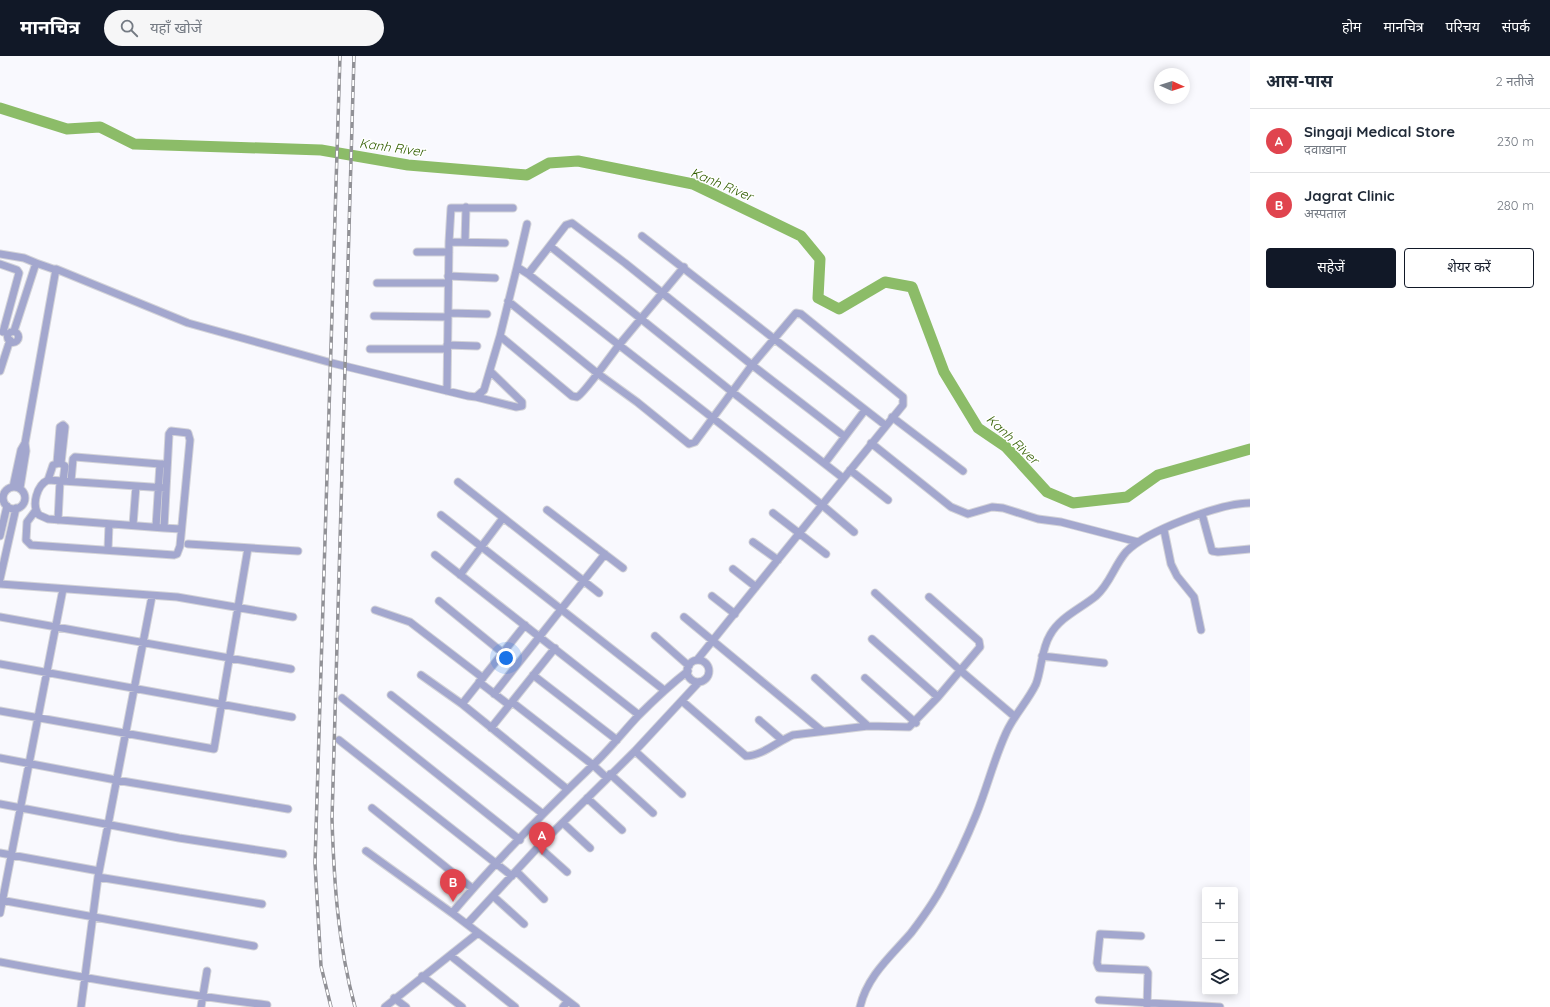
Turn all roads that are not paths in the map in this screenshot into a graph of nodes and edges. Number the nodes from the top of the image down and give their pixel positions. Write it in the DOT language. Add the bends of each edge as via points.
graph roads {
  1 [pos="466,207"];
  2 [pos="513,208"];
  3 [pos="528,224"];
  4 [pos="642,236"];
  5 [pos="449,242"];
  6 [pos="465,242"];
  7 [pos="505,243"];
  8 [pos="550,246"];
  9 [pos="417,252"];
  10 [pos="448,252"];
  11 [pos="0,254"];
  12 [pos="36,263"];
  13 [pos="0,264"];
  14 [pos="684,266"];
  15 [pos="517,267"];
  16 [pos="56,270"];
  17 [pos="528,274"];
  18 [pos="495,278"];
  19 [pos="448,280"];
  20 [pos="377,283"];
  21 [pos="662,294"];
  22 [pos="508,301"];
  23 [pos="487,314"];
  24 [pos="448,315"];
  25 [pos="374,316"];
  26 [pos="641,319"];
  27 [pos="5,334"];
  28 [pos="500,336"];
  29 [pos="773,338"];
  30 [pos="620,345"];
  31 [pos="477,346"];
  32 [pos="447,347"];
  33 [pos="370,349"];
  34 [pos="752,365"];
  35 [pos="0,371"];
  36 [pos="490,371"];
  37 [pos="597,373"];
  38 [pos="448,391"];
  39 [pos="731,391"];
  40 [pos="476,397"];
  41 [pos="865,410"];
  42 [pos="712,417"];
  43 [pos="892,417"];
  44 [pos="885,426"];
  45 [pos="844,436"];
  46 [pos="61,440"];
  47 [pos="871,443"];
  48 [pos="59,463"];
  49 [pos="825,463"];
  50 [pos="164,464"];
  51 [pos="850,470"];
  52 [pos="962,471"];
  53 [pos="844,478"];
  54 [pos="48,480"];
  55 [pos="61,481"];
  56 [pos="71,481"];
  57 [pos="458,482"];
  58 [pos="136,486"];
  59 [pos="163,488"];
  60 [pos="19,490"];
  61 [pos="38,490"];
  62 [pos="888,500"];
  63 [pos="24,502"];
  64 [pos="1250,503"];
  65 [pos="822,505"];
  66 [pos="7,506"];
  67 [pos="16,508"];
  68 [pos="36,509"];
  69 [pos="547,510"];
  70 [pos="773,513"];
  71 [pos="1202,514"];
  72 [pos="441,515"];
  73 [pos="503,518"];
  74 [pos="58,520"];
  75 [pos="109,524"];
  76 [pos="133,525"];
  77 [pos="160,528"];
  78 [pos="181,529"];
  79 [pos="1164,530"];
  80 [pos="854,532"];
  81 [pos="798,534"];
  82 [pos="0,536"];
  83 [pos="753,542"];
  84 [pos="1138,542"];
  85 [pos="188,544"];
  86 [pos="481,547"];
  87 [pos="248,548"];
  88 [pos="1250,549"];
  89 [pos="108,550"];
  90 [pos="298,551"];
  91 [pos="605,554"];
  92 [pos="826,554"];
  93 [pos="435,555"];
  94 [pos="778,560"];
  95 [pos="623,568"];
  96 [pos="733,569"];
  97 [pos="460,575"];
  98 [pos="0,579"];
  99 [pos="583,581"];
  100 [pos="0,584"];
  101 [pos="756,587"];
  102 [pos="63,589"];
  103 [pos="599,593"];
  104 [pos="875,593"];
  105 [pos="152,596"];
  106 [pos="712,596"];
  107 [pos="929,597"];
  108 [pos="439,601"];
  109 [pos="238,608"];
  110 [pos="561,609"];
  111 [pos="375,610"];
  112 [pos="735,614"];
  113 [pos="0,617"];
  114 [pos="293,617"];
  115 [pos="684,617"];
  116 [pos="525,625"];
  117 [pos="56,627"];
  118 [pos="1201,630"];
  119 [pos="540,636"];
  120 [pos="655,636"];
  121 [pos="872,639"];
  122 [pos="713,641"];
  123 [pos="143,643"];
  124 [pos="555,648"];
  125 [pos="503,653"];
  126 [pos="1042,656"];
  127 [pos="229,659"];
  128 [pos="697,660"];
  129 [pos="1104,663"];
  130 [pos="0,664"];
  131 [pos="688,668"];
  132 [pos="291,670"];
  133 [pos="961,671"];
  134 [pos="48,672"];
  135 [pos="421,675"];
  136 [pos="533,675"];
  137 [pos="815,678"];
  138 [pos="865,678"];
  139 [pos="481,680"];
  140 [pos="699,682"];
  141 [pos="135,688"];
  142 [pos="664,690"];
  143 [pos="494,694"];
  144 [pos="391,695"];
  145 [pos="938,697"];
  146 [pos="342,698"];
  147 [pos="682,700"];
  148 [pos="221,704"];
  149 [pos="462,704"];
  150 [pos="510,704"];
  151 [pos="0,712"];
  152 [pos="639,715"];
  153 [pos="1014,716"];
  154 [pos="292,717"];
  155 [pos="39,718"];
  156 [pos="760,720"];
  157 [pos="916,723"];
  158 [pos="868,726"];
  159 [pos="491,728"];
  160 [pos="822,731"];
  161 [pos="126,734"];
  162 [pos="781,739"];
  163 [pos="339,740"];
  164 [pos="617,740"];
  165 [pos="635,751"];
  166 [pos="0,758"];
  167 [pos="28,763"];
  168 [pos="593,765"];
  169 [pos="608,776"];
  170 [pos="116,780"];
  171 [pos="567,789"];
  172 [pos="682,794"];
  173 [pos="587,798"];
  174 [pos="0,804"];
  175 [pos="20,808"];
  176 [pos="372,808"];
  177 [pos="288,809"];
  178 [pos="653,813"];
  179 [pos="544,814"];
  180 [pos="563,823"];
  181 [pos="108,825"];
  182 [pos="622,830"];
  183 [pos="520,840"];
  184 [pos="539,846"];
  185 [pos="590,848"];
  186 [pos="366,851"];
  187 [pos="0,853"];
  188 [pos="283,854"];
  189 [pos="11,855"];
  190 [pos="496,863"];
  191 [pos="566,872"];
  192 [pos="514,873"];
  193 [pos="98,874"];
  194 [pos="472,888"];
  195 [pos="493,896"];
  196 [pos="544,898"];
  197 [pos="1,900"];
  198 [pos="262,904"];
  199 [pos="0,913"];
  200 [pos="452,913"];
  201 [pos="92,917"];
  202 [pos="467,924"];
  203 [pos="524,924"];
  204 [pos="478,932"];
  205 [pos="1141,936"];
  206 [pos="254,946"];
  207 [pos="451,956"];
  208 [pos="0,962"];
  209 [pos="207,971"];
  210 [pos="422,976"];
  211 [pos="86,979"];
  212 [pos="203,997"];
  213 [pos="394,998"];
  214 [pos="1099,1000"];
  215 [pos="267,1005"];
  216 [pos="566,1005"];
  217 [pos="1147,1005"];
  218 [pos="81,1007"];
  219 [pos="201,1007"];
  220 [pos="385,1007"];
  221 [pos="406,1007"];
  222 [pos="462,1007"];
  223 [pos="515,1007"];
  224 [pos="576,1007"];
  225 [pos="860,1007"];
  226 [pos="1220,1007"];
  1 -- 2 [label="street"];
  1 -- 5 [label="street" via="451,208"];
  1 -- 6 [label="street"];
  3 -- 15 [label="street"];
  4 -- 14 [label="street"];
  5 -- 6 [label="street"];
  5 -- 10 [label="street"];
  6 -- 7 [label="street"];
  8 -- 17 [label="street"];
  8 -- 21 [label="street" via="566,225 572,223"];
  8 -- 26 [label="street"];
  9 -- 10 [label="street"];
  10 -- 19 [label="street"];
  11 -- 12 [label="street"];
  12 -- 16 [label="street"];
  12 -- 27 [label="street"];
  13 -- 27 [label="street" via="19,273"];
  14 -- 21 [label="street"];
  14 -- 29 [label="street"];
  15 -- 17 [label="street"];
  15 -- 22 [label="street"];
  16 -- 38 [label="street" via="188,323 332,363"];
  16 -- 60 [label="street"];
  17 -- 30 [label="street"];
  18 -- 19 [label="street"];
  19 -- 20 [label="street"];
  19 -- 24 [label="street"];
  21 -- 26 [label="street"];
  21 -- 34 [label="street"];
  22 -- 28 [label="street"];
  22 -- 37 [label="street"];
  23 -- 24 [label="street"];
  24 -- 25 [label="street"];
  24 -- 32 [label="street"];
  26 -- 30 [label="street"];
  26 -- 39 [label="street"];
  27 -- 35 [label="street"];
  28 -- 36 [label="street"];
  28 -- 37 [label="street" via="572,396 582,395"];
  29 -- 34 [label="street"];
  29 -- 41 [label="street"];
  29 -- 43 [label="street" via="793,314 801,314 901,394 902,405"];
  30 -- 37 [label="street"];
  30 -- 42 [label="street"];
  31 -- 32 [label="street"];
  32 -- 33 [label="street"];
  32 -- 38 [label="street"];
  34 -- 39 [label="street"];
  34 -- 45 [label="street"];
  36 -- 40 [label="street" via="484,390"];
  36 -- 40 [label="street" via="522,402 522,406 516,407"];
  37 -- 42 [label="street" via="686,442 695,442"];
  38 -- 40 [label="street"];
  39 -- 42 [label="street"];
  39 -- 49 [label="street"];
  41 -- 44 [label="street"];
  41 -- 45 [label="street"];
  42 -- 65 [label="street"];
  43 -- 44 [label="street"];
  43 -- 52 [label="street"];
  44 -- 47 [label="street"];
  45 -- 49 [label="street"];
  46 -- 48 [label="street"];
  47 -- 51 [label="street"];
  47 -- 84 [label="street" via="951,507 962,512 968,514 992,507 1003,508 1038,519 1061,522"];
  48 -- 54 [label="street" via="52,466"];
  48 -- 55 [label="street" via="65,466"];
  49 -- 53 [label="street"];
  50 -- 56 [label="street" via="75,457"];
  50 -- 59 [label="street"];
  50 -- 78 [label="street" via="171,431 188,433 190,440"];
  51 -- 53 [label="street"];
  51 -- 62 [label="street"];
  53 -- 65 [label="street"];
  54 -- 55 [label="street"];
  54 -- 61 [label="street" via="41,484"];
  55 -- 56 [label="street"];
  55 -- 74 [label="street"];
  56 -- 58 [label="street"];
  57 -- 73 [label="street"];
  58 -- 59 [label="street"];
  58 -- 76 [label="street"];
  59 -- 77 [label="street"];
  60 -- 61 [label="street"];
  60 -- 63 [label="street"];
  60 -- 66 [label="street" via="7,490 4,496"];
  61 -- 68 [label="street"];
  63 -- 67 [label="street" via="21,507"];
  63 -- 68 [label="street"];
  64 -- 71 [label="street" via="1224,506"];
  65 -- 80 [label="street"];
  65 -- 81 [label="street"];
  66 -- 67 [label="street"];
  66 -- 82 [label="street"];
  67 -- 98 [label="street"];
  68 -- 74 [label="street" via="42,517"];
  68 -- 89 [label="street" via="27,522 25,536 28,543"];
  69 -- 91 [label="street"];
  70 -- 81 [label="street"];
  71 -- 79 [label="street"];
  71 -- 88 [label="street" via="1212,550 1218,552"];
  72 -- 86 [label="street"];
  73 -- 86 [label="street"];
  73 -- 99 [label="street"];
  74 -- 75 [label="street"];
  75 -- 76 [label="street"];
  75 -- 89 [label="street"];
  76 -- 77 [label="street"];
  77 -- 78 [label="street"];
  78 -- 89 [label="street" via="179,551 174,555"];
  79 -- 84 [label="street"];
  79 -- 118 [label="street" via="1171,564 1194,597"];
  81 -- 92 [label="street"];
  81 -- 94 [label="street"];
  83 -- 94 [label="street"];
  84 -- 126 [label="street" via="1126,552 1097,596 1057,626"];
  85 -- 87 [label="street"];
  86 -- 97 [label="street"];
  86 -- 110 [label="street"];
  87 -- 90 [label="street"];
  87 -- 109 [label="street"];
  91 -- 95 [label="street"];
  91 -- 99 [label="street"];
  93 -- 97 [label="street"];
  94 -- 101 [label="street"];
  96 -- 101 [label="street"];
  97 -- 116 [label="street"];
  99 -- 103 [label="street"];
  99 -- 110 [label="street"];
  100 -- 102 [label="street"];
  101 -- 112 [label="street"];
  102 -- 105 [label="street"];
  102 -- 117 [label="street"];
  104 -- 133 [label="street"];
  105 -- 109 [label="street" via="177,597"];
  105 -- 123 [label="street"];
  106 -- 112 [label="street"];
  107 -- 133 [label="street" via="980,644"];
  108 -- 125 [label="street"];
  109 -- 114 [label="street"];
  109 -- 127 [label="street"];
  110 -- 119 [label="street"];
  110 -- 142 [label="street"];
  111 -- 139 [label="street" via="410,622"];
  112 -- 122 [label="street"];
  113 -- 117 [label="street"];
  115 -- 122 [label="street"];
  116 -- 119 [label="street"];
  116 -- 125 [label="street"];
  117 -- 123 [label="street"];
  117 -- 134 [label="street"];
  119 -- 124 [label="street"];
  119 -- 143 [label="street"];
  120 -- 131 [label="street"];
  121 -- 145 [label="street"];
  122 -- 128 [label="street"];
  122 -- 160 [label="street"];
  123 -- 127 [label="street"];
  123 -- 141 [label="street"];
  124 -- 136 [label="street"];
  124 -- 152 [label="street"];
  125 -- 139 [label="street"];
  126 -- 129 [label="street"];
  126 -- 153 [label="street" via="1036,684"];
  127 -- 132 [label="street"];
  127 -- 148 [label="street"];
  128 -- 131 [label="street"];
  128 -- 140 [label="street" via="704,662 709,668 706,679"];
  130 -- 134 [label="street"];
  131 -- 140 [label="street" via="691,679"];
  131 -- 142 [label="street"];
  133 -- 145 [label="street"];
  133 -- 153 [label="street"];
  134 -- 141 [label="street"];
  134 -- 155 [label="street"];
  135 -- 149 [label="street"];
  136 -- 150 [label="street"];
  136 -- 164 [label="street"];
  137 -- 158 [label="street"];
  138 -- 157 [label="street"];
  139 -- 143 [label="street"];
  139 -- 149 [label="street"];
  140 -- 147 [label="street"];
  141 -- 148 [label="street"];
  141 -- 161 [label="street"];
  142 -- 152 [label="street"];
  143 -- 150 [label="street"];
  144 -- 179 [label="street"];
  145 -- 157 [label="street"];
  146 -- 183 [label="street"];
  147 -- 162 [label="street" via="746,756 757,754"];
  147 -- 165 [label="street"];
  148 -- 154 [label="street"];
  148 -- 161 [label="street" via="214,749"];
  149 -- 159 [label="street"];
  150 -- 159 [label="street"];
  150 -- 168 [label="street"];
  151 -- 155 [label="street"];
  152 -- 164 [label="street"];
  153 -- 225 [label="street" via="976,815 946,880 911,932 875,973 867,986"];
  155 -- 161 [label="street"];
  155 -- 167 [label="street"];
  156 -- 162 [label="street"];
  157 -- 158 [label="street" via="910,727"];
  158 -- 160 [label="street"];
  159 -- 171 [label="street"];
  160 -- 162 [label="street"];
  161 -- 170 [label="street"];
  163 -- 190 [label="street"];
  164 -- 168 [label="street"];
  165 -- 169 [label="street"];
  165 -- 172 [label="street"];
  166 -- 167 [label="street"];
  167 -- 170 [label="street"];
  167 -- 175 [label="street"];
  168 -- 169 [label="street"];
  168 -- 171 [label="street"];
  169 -- 173 [label="street"];
  169 -- 178 [label="street"];
  170 -- 177 [label="street"];
  170 -- 181 [label="street"];
  171 -- 179 [label="street"];
  173 -- 180 [label="street"];
  173 -- 182 [label="street"];
  174 -- 175 [label="street"];
  175 -- 181 [label="street"];
  175 -- 189 [label="street"];
  176 -- 194 [label="street"];
  179 -- 183 [label="street"];
  180 -- 184 [label="street"];
  180 -- 185 [label="street"];
  181 -- 188 [label="street"];
  181 -- 193 [label="street"];
  183 -- 190 [label="street"];
  184 -- 191 [label="street"];
  184 -- 192 [label="street"];
  186 -- 200 [label="street"];
  187 -- 189 [label="street"];
  189 -- 193 [label="street"];
  189 -- 197 [label="street"];
  190 -- 192 [label="street"];
  190 -- 194 [label="street"];
  192 -- 195 [label="street"];
  192 -- 196 [label="street"];
  193 -- 198 [label="street"];
  193 -- 201 [label="street"];
  194 -- 200 [label="street"];
  195 -- 202 [label="street"];
  195 -- 203 [label="street"];
  197 -- 199 [label="street"];
  197 -- 201 [label="street"];
  200 -- 202 [label="street"];
  201 -- 206 [label="street"];
  201 -- 211 [label="street"];
  202 -- 204 [label="street"];
  204 -- 207 [label="street"];
  204 -- 216 [label="street" via="505,951"];
  205 -- 217 [label="street" via="1100,934 1097,966 1146,970"];
  207 -- 210 [label="street"];
  207 -- 223 [label="street"];
  208 -- 211 [label="street"];
  209 -- 212 [label="street"];
  210 -- 213 [label="street"];
  210 -- 222 [label="street"];
  211 -- 212 [label="street"];
  211 -- 218 [label="street"];
  212 -- 215 [label="street"];
  212 -- 219 [label="street"];
  213 -- 220 [label="street"];
  213 -- 221 [label="street"];
  214 -- 217 [label="street"];
  216 -- 224 [label="street"];
  217 -- 226 [label="street"];
}
